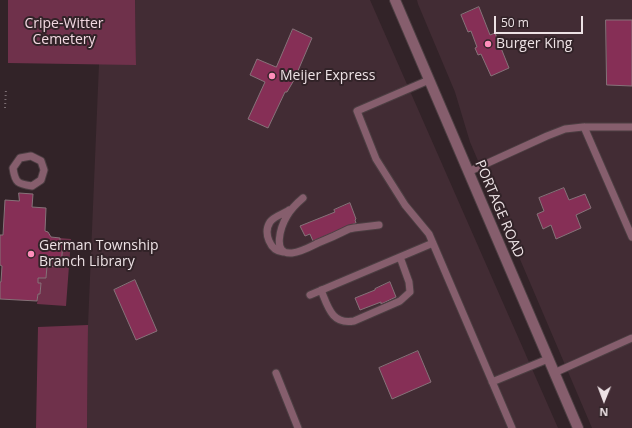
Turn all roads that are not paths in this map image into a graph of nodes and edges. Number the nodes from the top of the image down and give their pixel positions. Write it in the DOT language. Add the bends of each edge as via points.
graph roads {
  1 [pos="395,0"];
  2 [pos="429,80"];
  3 [pos="584,127"];
  4 [pos="632,127"];
  5 [pos="13,168"];
  6 [pos="468,172"];
  7 [pos="303,198"];
  8 [pos="293,207"];
  9 [pos="379,225"];
  10 [pos="632,237"];
  11 [pos="433,243"];
  12 [pos="287,253"];
  13 [pos="400,257"];
  14 [pos="321,290"];
  15 [pos="310,295"];
  16 [pos="632,338"];
  17 [pos="548,359"];
  18 [pos="276,373"];
  19 [pos="554,373"];
  20 [pos="492,382"];
  21 [pos="298,428"];
  22 [pos="512,428"];
  23 [pos="578,428"];
  1 -- 2 [label="street, PORTAGE ROAD"];
  2 -- 6 [label="street, PORTAGE ROAD"];
  2 -- 11 [label="lane" via="357,111 376,159"];
  3 -- 4 [label="lane"];
  3 -- 6 [label="lane" via="565,129"];
  3 -- 10 [label="lane"];
  5 -- 5 [label="lane" via="14,177 21,184 32,186 41,180 44,170 41,161 31,156 20,158"];
  6 -- 17 [label="street, PORTAGE ROAD"];
  7 -- 8 [label="lane"];
  8 -- 12 [label="lane" via="286,217 279,237 280,247"];
  8 -- 12 [label="lane" via="270,222 267,235 271,245 280,252"];
  9 -- 12 [label="lane" via="349,229 307,248"];
  11 -- 13 [label="lane"];
  11 -- 20 [label="lane"];
  13 -- 14 [label="lane"];
  13 -- 14 [label="lane" via="410,292 400,302 348,322 333,316"];
  14 -- 15 [label="lane"];
  16 -- 19 [label="lane"];
  17 -- 19 [label="street, PORTAGE ROAD"];
  17 -- 20 [label="lane"];
  18 -- 21 [label="lane"];
  19 -- 23 [label="street, PORTAGE ROAD"];
  20 -- 22 [label="lane"];
}
